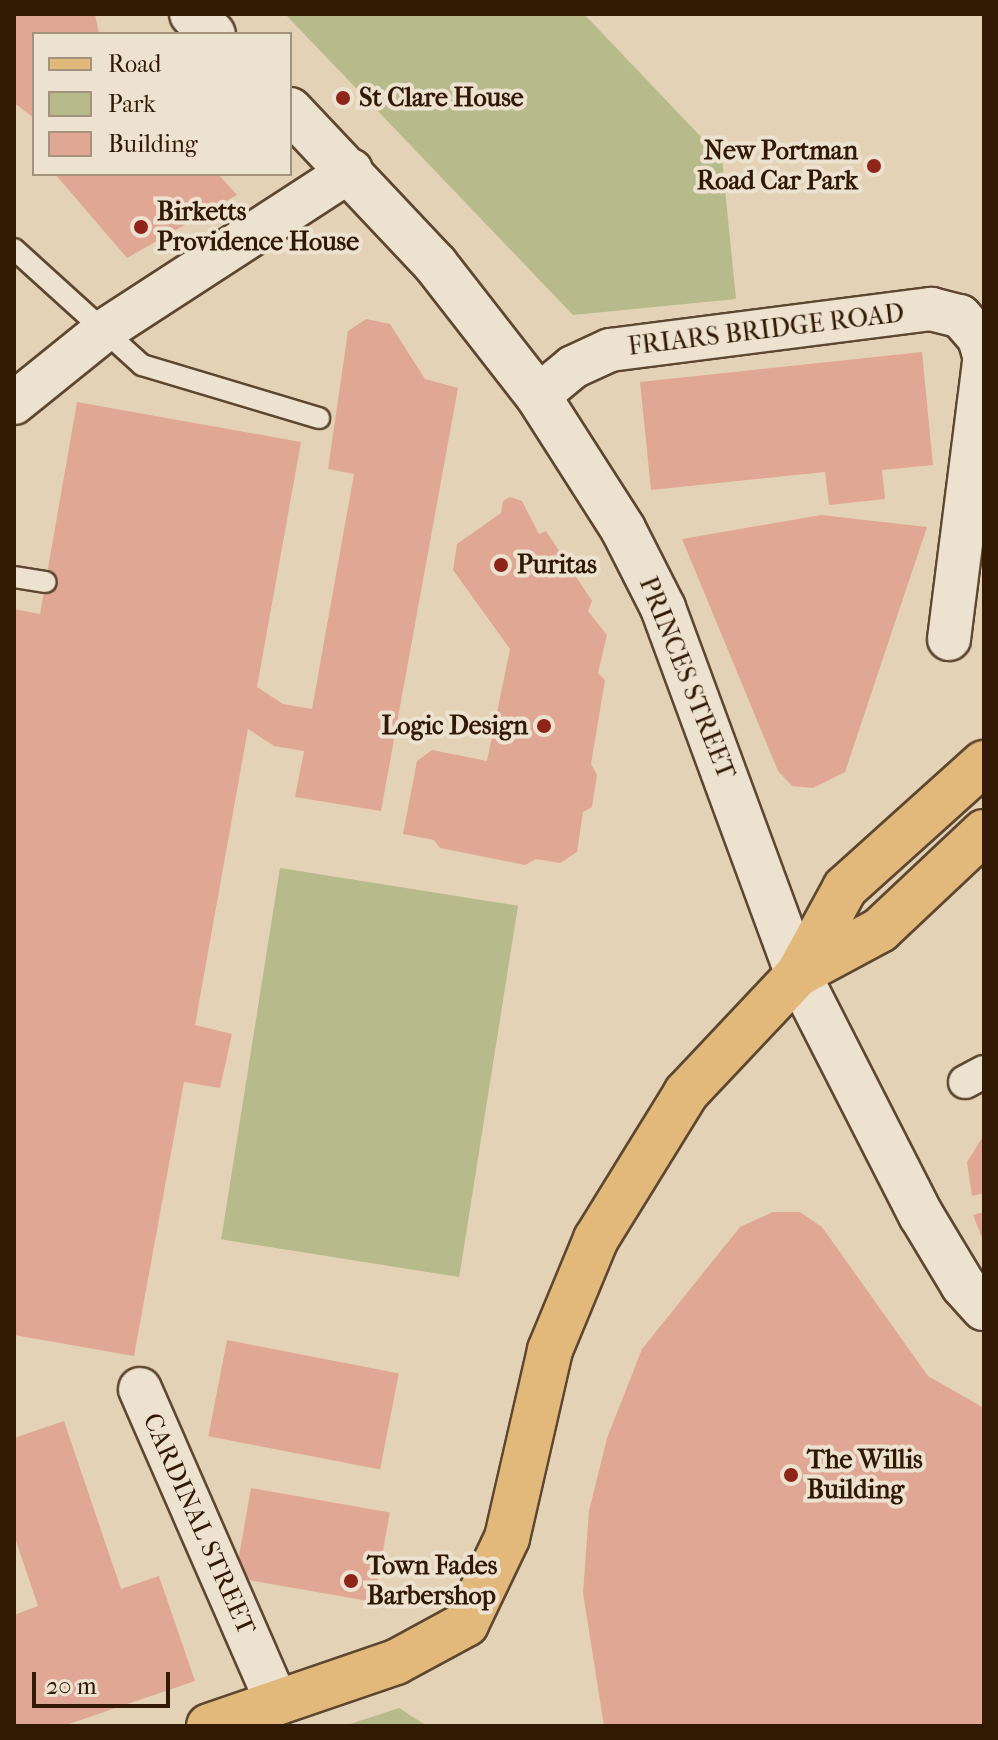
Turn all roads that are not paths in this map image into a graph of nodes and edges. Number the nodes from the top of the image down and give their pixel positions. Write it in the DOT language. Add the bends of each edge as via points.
graph roads {
  1 [pos="192,14"];
  2 [pos="211,32"];
  3 [pos="292,112"];
  4 [pos="351,170"];
  5 [pos="14,249"];
  6 [pos="102,332"];
  7 [pos="984,355"];
  8 [pos="984,362"];
  9 [pos="538,396"];
  10 [pos="14,403"];
  11 [pos="319,418"];
  12 [pos="14,577"];
  13 [pos="46,582"];
  14 [pos="949,639"];
  15 [pos="984,763"];
  16 [pos="984,832"];
  17 [pos="798,974"];
  18 [pos="984,1308"];
  19 [pos="140,1389"];
  20 [pos="277,1703"];
  21 [pos="209,1726"];
  1 -- 2 [label="main road"];
  3 -- 4 [label="main road, PRINCES STREET"];
  4 -- 6 [label="street"];
  4 -- 9 [label="main road, PRINCES STREET" via="436,265"];
  5 -- 6 [label="lane"];
  6 -- 10 [label="street"];
  6 -- 11 [label="lane" via="142,365"];
  7 -- 9 [label="street, FRIARS BRIDGE ROAD" via="979,338 960,316 931,309 610,350 573,367"];
  8 -- 14 [label="street"];
  9 -- 17 [label="main road, PRINCES STREET" via="623,529 663,608"];
  12 -- 13 [label="lane"];
  15 -- 17 [label="main road" via="845,888"];
  16 -- 17 [label="main road" via="880,930"];
  17 -- 18 [label="main road, PRINCES STREET" via="921,1215 963,1285"];
  17 -- 20 [label="main road" via="686,1093 596,1239 550,1350 507,1538 466,1624 396,1662"];
  19 -- 20 [label="street, CARDINAL STREET"];
  20 -- 21 [label="main road"];
}
